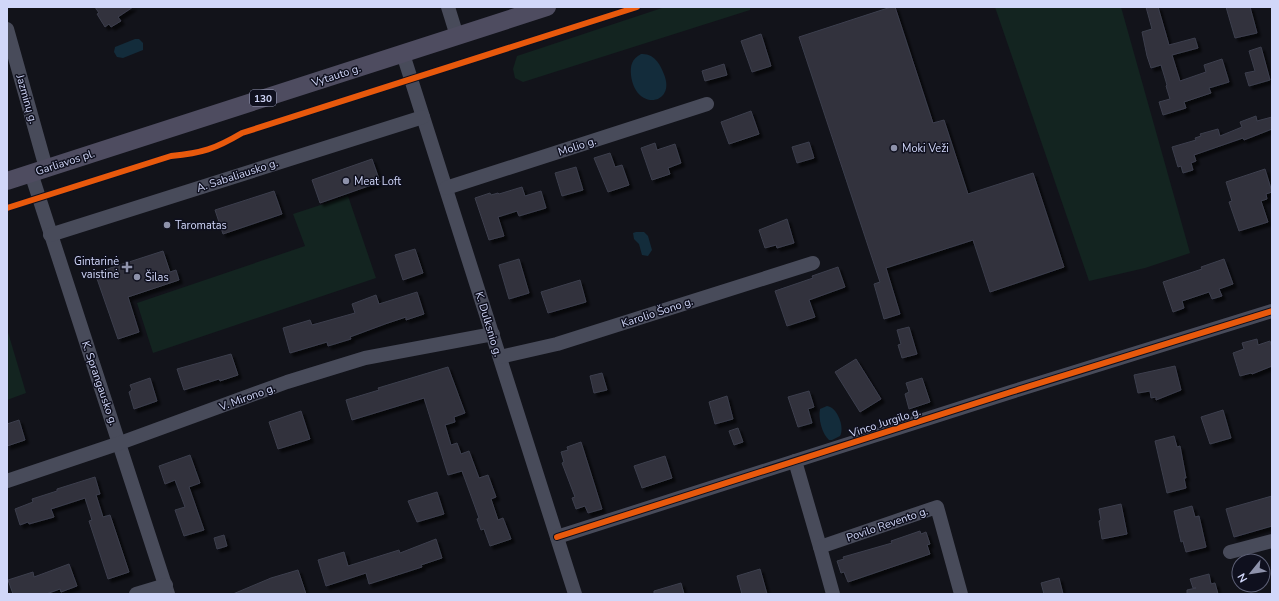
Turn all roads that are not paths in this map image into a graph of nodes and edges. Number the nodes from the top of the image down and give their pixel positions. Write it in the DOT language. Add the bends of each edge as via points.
graph roads {
  1 [pos="448,7"];
  2 [pos="547,7"];
  3 [pos="7,29"];
  4 [pos="457,36"];
  5 [pos="403,54"];
  6 [pos="707,104"];
  7 [pos="423,116"];
  8 [pos="124,143"];
  9 [pos="38,171"];
  10 [pos="7,181"];
  11 [pos="446,188"];
  12 [pos="50,235"];
  13 [pos="813,263"];
  14 [pos="1272,312"];
  15 [pos="493,334"];
  16 [pos="500,357"];
  17 [pos="120,443"];
  18 [pos="795,461"];
  19 [pos="7,482"];
  20 [pos="557,537"];
  21 [pos="1272,541"];
  22 [pos="820,548"];
  23 [pos="1230,552"];
  24 [pos="167,590"];
  25 [pos="136,594"];
  26 [pos="575,594"];
  27 [pos="833,594"];
  28 [pos="961,594"];
  1 -- 4 [label="street"];
  2 -- 4 [label="main road, Vytauto g. / 130"];
  3 -- 9 [label="street, Jazminų g."];
  4 -- 5 [label="main road, Vytauto g. / 130"];
  5 -- 7 [label="street, K. Dulksnio g."];
  5 -- 8 [label="main road, Vytauto g. / 130"];
  6 -- 11 [label="street, Molio g."];
  7 -- 11 [label="street, K. Dulksnio g."];
  7 -- 12 [label="street, A. Sabaliausko g."];
  8 -- 9 [label="main road, Garliavos pl. / 130"];
  9 -- 10 [label="main road, Garliavos pl. / 130"];
  9 -- 12 [label="street, K. Sprangausko g."];
  11 -- 15 [label="street, K. Dulksnio g."];
  12 -- 17 [label="street, K. Sprangausko g."];
  13 -- 16 [label="street, Karolio Šono g." via="557,344"];
  14 -- 18 [label="street, Vinco Jurgilo g."];
  15 -- 16 [label="street, K. Dulksnio g."];
  15 -- 17 [label="street, V. Mirono g." via="365,358 287,382"];
  16 -- 20 [label="street, K. Dulksnio g."];
  17 -- 19 [label="street, V. Mirono g."];
  17 -- 24 [label="street, K. Sprangausko g."];
  18 -- 20 [label="street, Vinco Jurgilo g."];
  18 -- 22 [label="street"];
  20 -- 26 [label="street, K. Dulksnio g."];
  21 -- 23 [label="street"];
  22 -- 27 [label="street"];
  22 -- 28 [label="street, Povilo Revento g." via="937,507"];
  24 -- 25 [label="street"];
}
